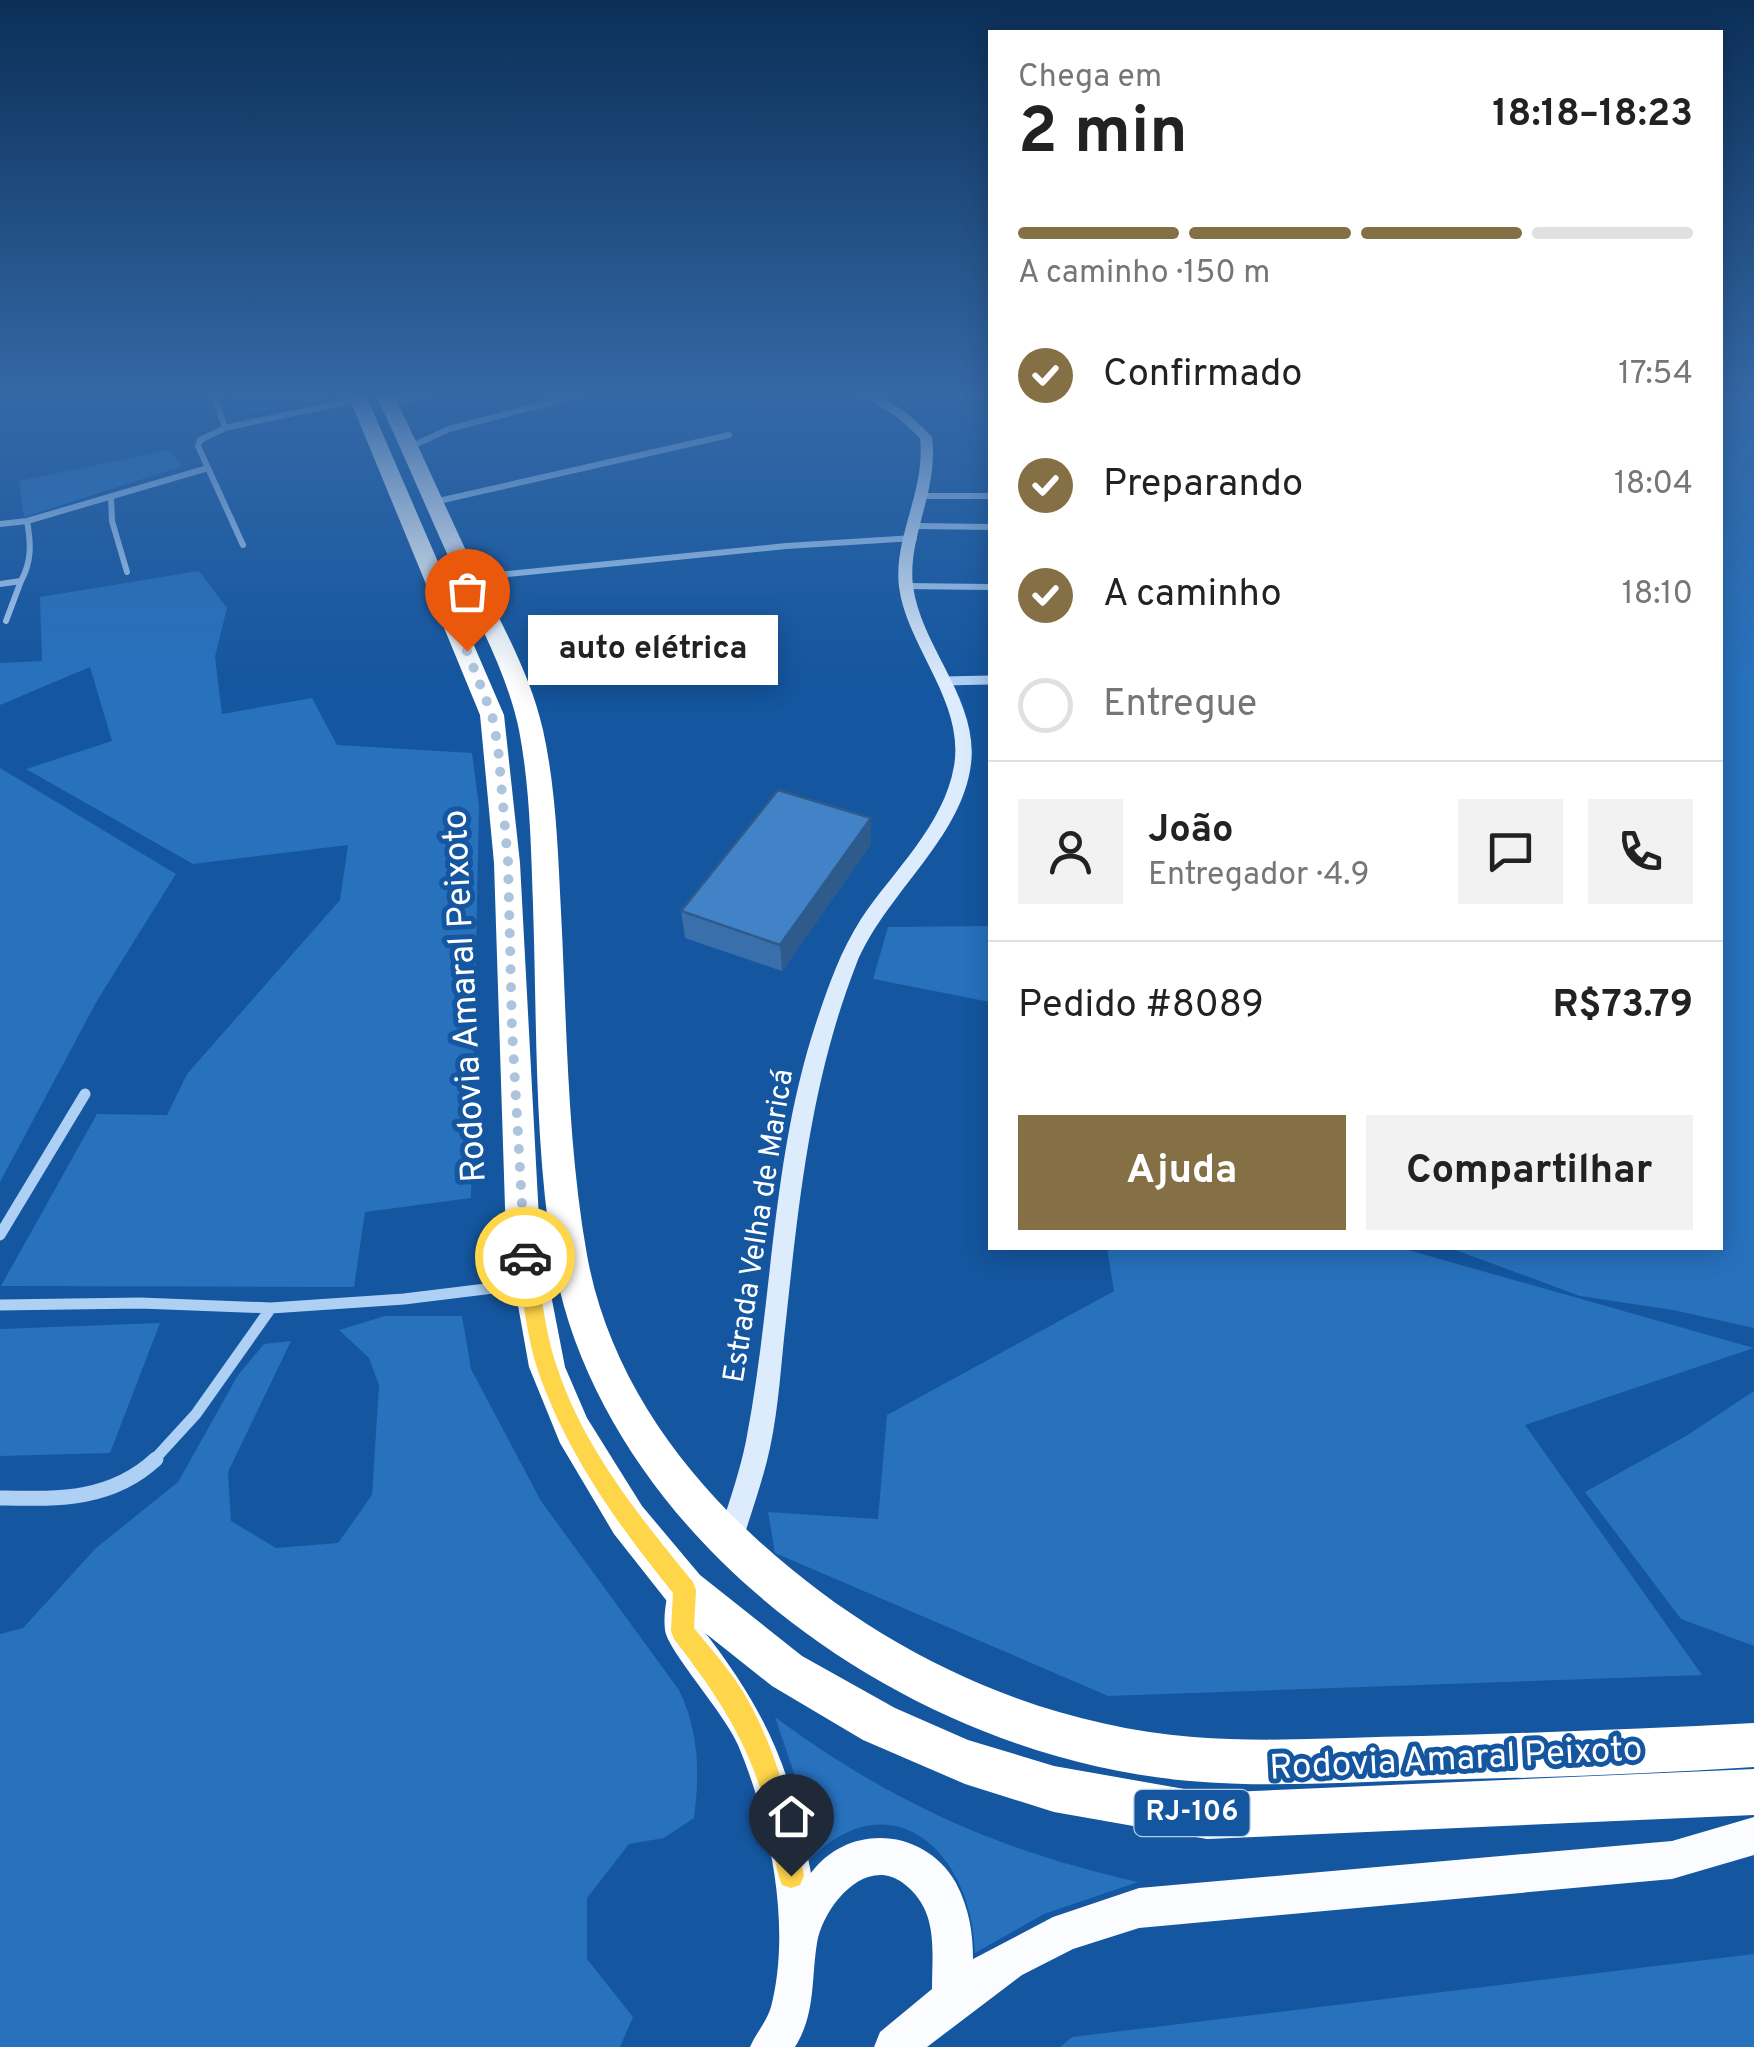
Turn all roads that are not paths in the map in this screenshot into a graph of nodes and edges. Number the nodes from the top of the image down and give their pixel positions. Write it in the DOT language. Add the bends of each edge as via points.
graph roads {
  1 [pos="130,491"];
  2 [pos="218,491"];
  3 [pos="408,491"];
  4 [pos="428,491"];
  5 [pos="485,491"];
  6 [pos="924,491"];
  7 [pos="111,496"];
  8 [pos="924,496"];
  9 [pos="988,496"];
  10 [pos="434,502"];
  11 [pos="27,521"];
  12 [pos="0,524"];
  13 [pos="988,528"];
  14 [pos="916,532"];
  15 [pos="243,546"];
  16 [pos="127,572"];
  17 [pos="469,578"];
  18 [pos="21,581"];
  19 [pos="0,584"];
  20 [pos="906,586"];
  21 [pos="988,587"];
  22 [pos="6,621"];
  23 [pos="943,680"];
  24 [pos="988,680"];
  25 [pos="85,1094"];
  26 [pos="0,1234"];
  27 [pos="528,1284"];
  28 [pos="0,1306"];
  29 [pos="271,1308"];
  30 [pos="0,1498"];
  31 [pos="728,1542"];
  32 [pos="685,1590"];
  33 [pos="1754,1745"];
  34 [pos="1754,1792"];
  35 [pos="1754,1836"];
  36 [pos="797,1940"];
  37 [pos="953,1995"];
  38 [pos="770,2047"];
  39 [pos="896,2047"];
  1 -- 7 [label="street"];
  2 -- 15 [label="street"];
  3 -- 27 [label="highway, Rodovia Amaral Peixoto / RJ-106" via="492,715 508,862"];
  4 -- 10 [label="highway, Rodovia Amaral Peixoto / RJ-106"];
  5 -- 10 [label="street"];
  6 -- 8 [label="street"];
  7 -- 11 [label="street"];
  7 -- 16 [label="street"];
  8 -- 9 [label="street"];
  8 -- 14 [label="street"];
  10 -- 17 [label="highway, Rodovia Amaral Peixoto / RJ-106"];
  11 -- 12 [label="street"];
  11 -- 18 [label="street" via="32,557"];
  13 -- 14 [label="street"];
  14 -- 17 [label="street"];
  14 -- 20 [label="street"];
  17 -- 31 [label="highway, Rodovia Amaral Peixoto / RJ-106" via="532,733 570,1262 594,1343 628,1413 677,1487"];
  18 -- 19 [label="street"];
  18 -- 22 [label="street"];
  20 -- 21 [label="street"];
  20 -- 23 [label="street, Estrada Velha de Maricá"];
  23 -- 24 [label="street"];
  23 -- 31 [label="street, Estrada Velha de Maricá" via="964,759 960,778 941,818 855,946 826,1026 804,1104 758,1444"];
  25 -- 26 [label="street"];
  27 -- 29 [label="street"];
  27 -- 32 [label="highway, Rodovia Amaral Peixoto / RJ-106" via="546,1367 572,1430 628,1520"];
  28 -- 29 [label="street"];
  29 -- 30 [label="street" via="167,1451 138,1475 100,1493"];
  31 -- 33 [label="highway, Rodovia Amaral Peixoto / RJ-106" via="803,1609 954,1696 1042,1730 1164,1756 1278,1761"];
  32 -- 34 [label="highway, Rodovia Amaral Peixoto / RJ-106" via="787,1670 880,1724 965,1762 1054,1789 1207,1816"];
  32 -- 36 [label="main road" via="682,1631 732,1695 768,1772 789,1855"];
  35 -- 37 [label="main road" via="1672,1860 1139,1908 1044,1940"];
  36 -- 37 [label="main road" via="819,1896 844,1866 894,1856 920,1870 942,1894 953,1940"];
  36 -- 38 [label="main road" via="790,2016"];
  37 -- 39 [label="main road"];
}
